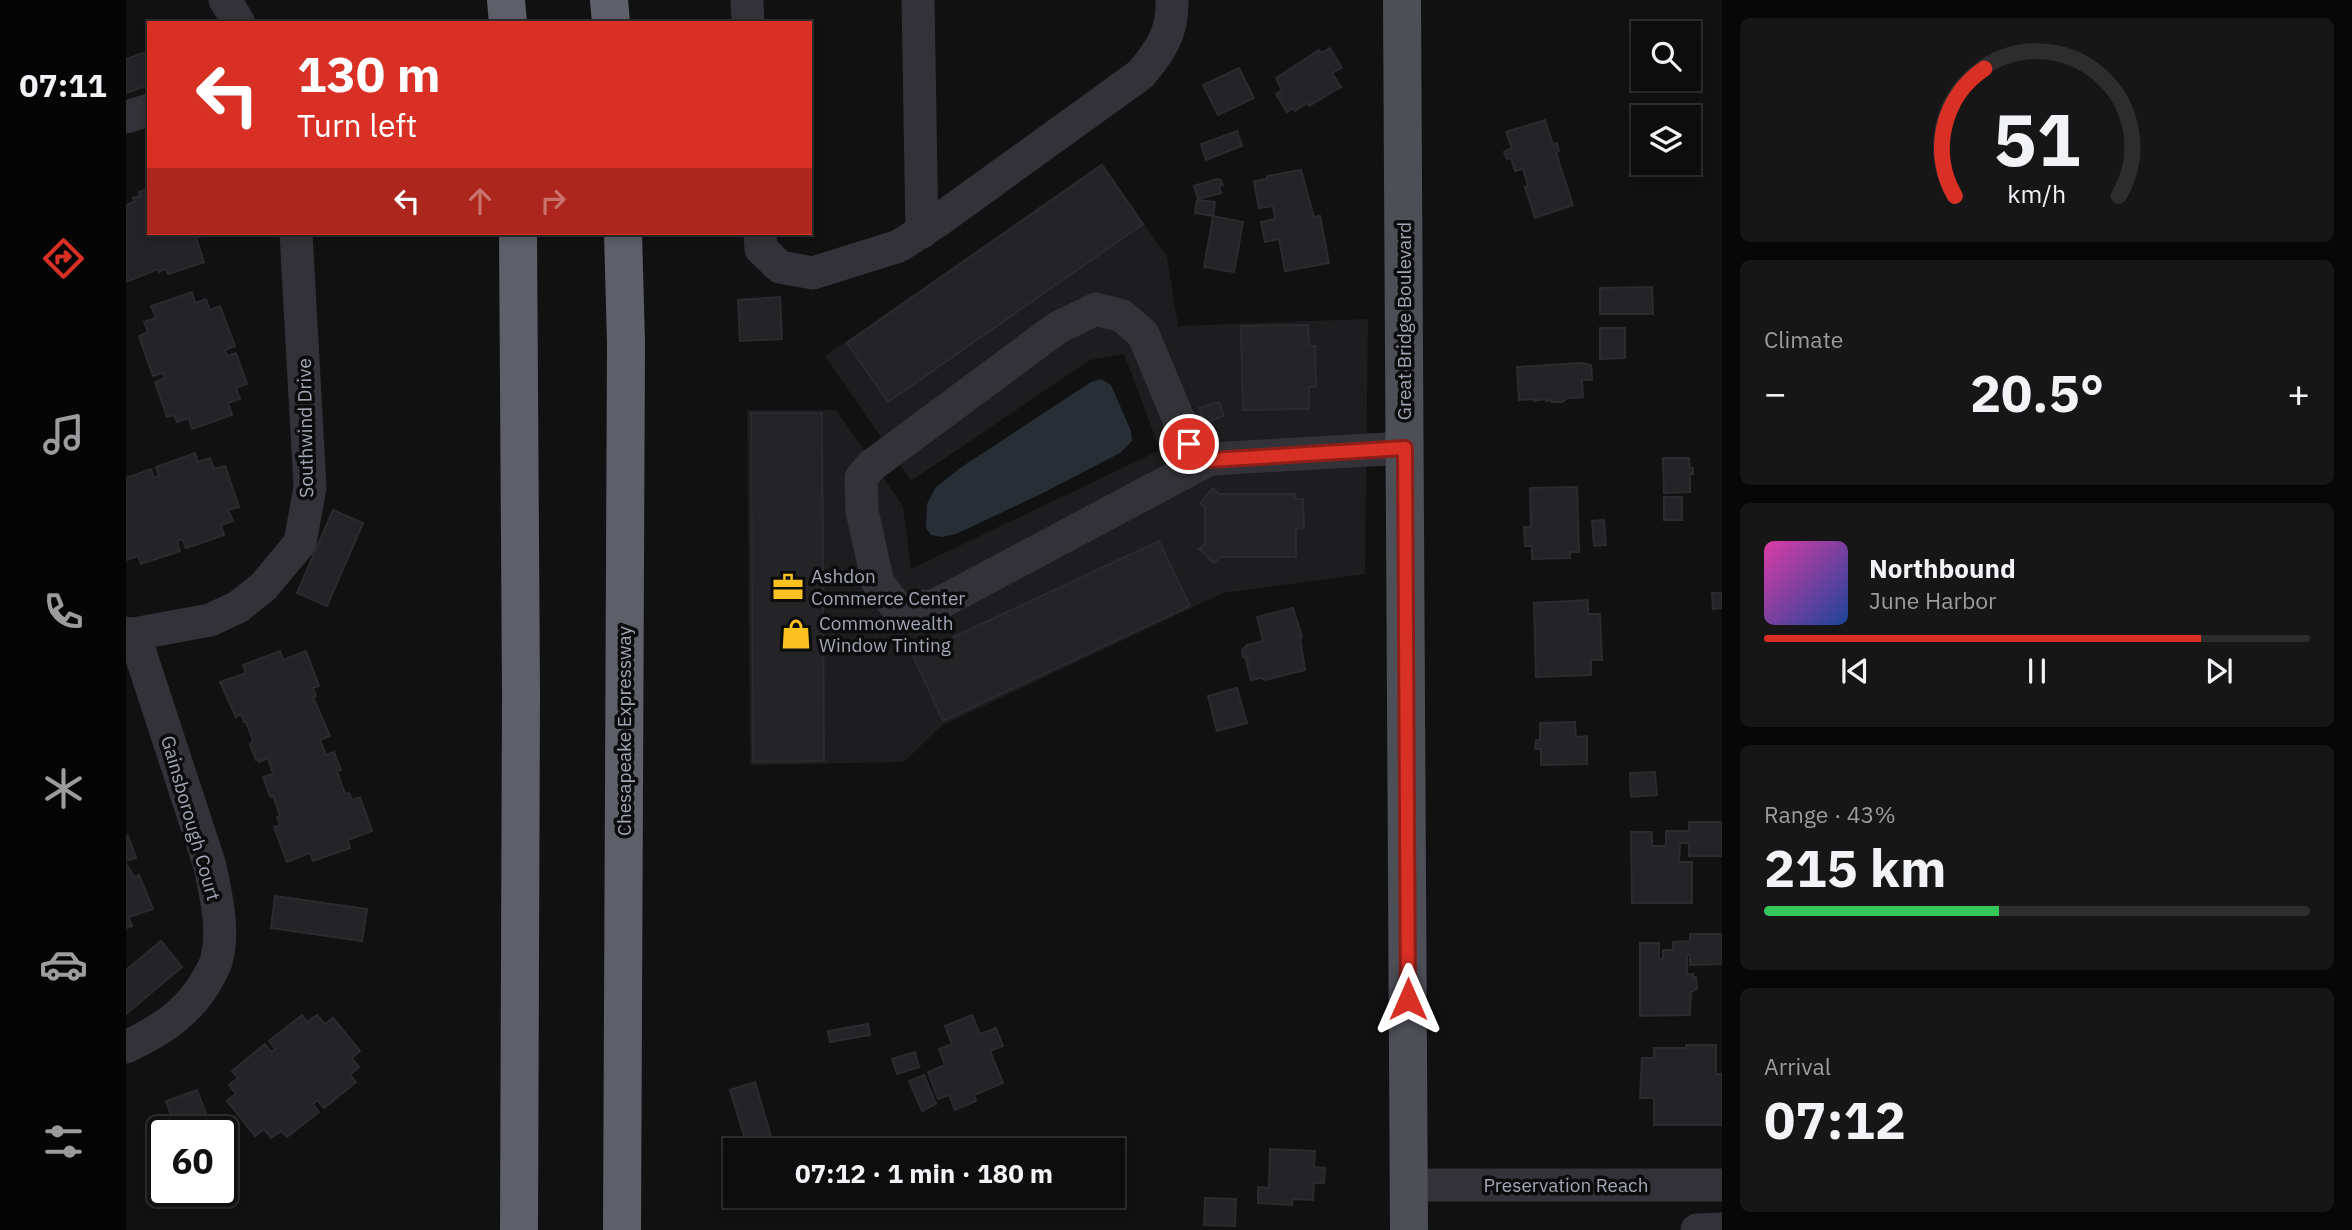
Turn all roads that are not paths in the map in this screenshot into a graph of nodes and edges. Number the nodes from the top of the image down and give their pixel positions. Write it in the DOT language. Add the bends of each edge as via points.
graph roads {
  1 [pos="225,0"];
  2 [pos="506,0"];
  3 [pos="609,0"];
  4 [pos="747,0"];
  5 [pos="918,0"];
  6 [pos="1172,0"];
  7 [pos="1402,0"];
  8 [pos="238,21"];
  9 [pos="508,21"];
  10 [pos="611,21"];
  11 [pos="748,21"];
  12 [pos="147,111"];
  13 [pos="126,117"];
  14 [pos="922,232"];
  15 [pos="296,235"];
  16 [pos="518,235"];
  17 [pos="623,235"];
  18 [pos="760,235"];
  19 [pos="1405,448"];
  20 [pos="1210,460"];
  21 [pos="130,634"];
  22 [pos="126,1047"];
  23 [pos="1409,1185"];
  24 [pos="1722,1185"];
  25 [pos="1722,1229"];
  26 [pos="519,1230"];
  27 [pos="622,1230"];
  28 [pos="1409,1230"];
  29 [pos="1696,1230"];
  1 -- 8 [label="street"];
  2 -- 9 [label="highway"];
  3 -- 10 [label="highway"];
  4 -- 11 [label="street"];
  5 -- 14 [label="street"];
  6 -- 14 [label="street" via="1173,16 1161,50 1141,74"];
  7 -- 19 [label="main road, Great Bridge Boulevard"];
  12 -- 13 [label="street"];
  14 -- 18 [label="street" via="899,246 813,273 780,267 761,249"];
  15 -- 21 [label="street, Southwind Drive" via="310,487 300,543 264,586 238,607 210,620"];
  16 -- 26 [label="highway"];
  17 -- 27 [label="highway, Chesapeake Expressway"];
  19 -- 20 [label="street"];
  19 -- 23 [label="main road, Great Bridge Boulevard"];
  20 -- 20 [label="street" via="1189,444 1143,334 1122,316 1096,309 1057,328 861,478 878,583 901,610 936,606"];
  21 -- 22 [label="street, Gainsborough Court" via="209,866 220,933 217,960 200,993 167,1025"];
  23 -- 24 [label="street, Preservation Reach"];
  23 -- 28 [label="main road, Great Bridge Boulevard"];
  25 -- 29 [label="street"];
}
